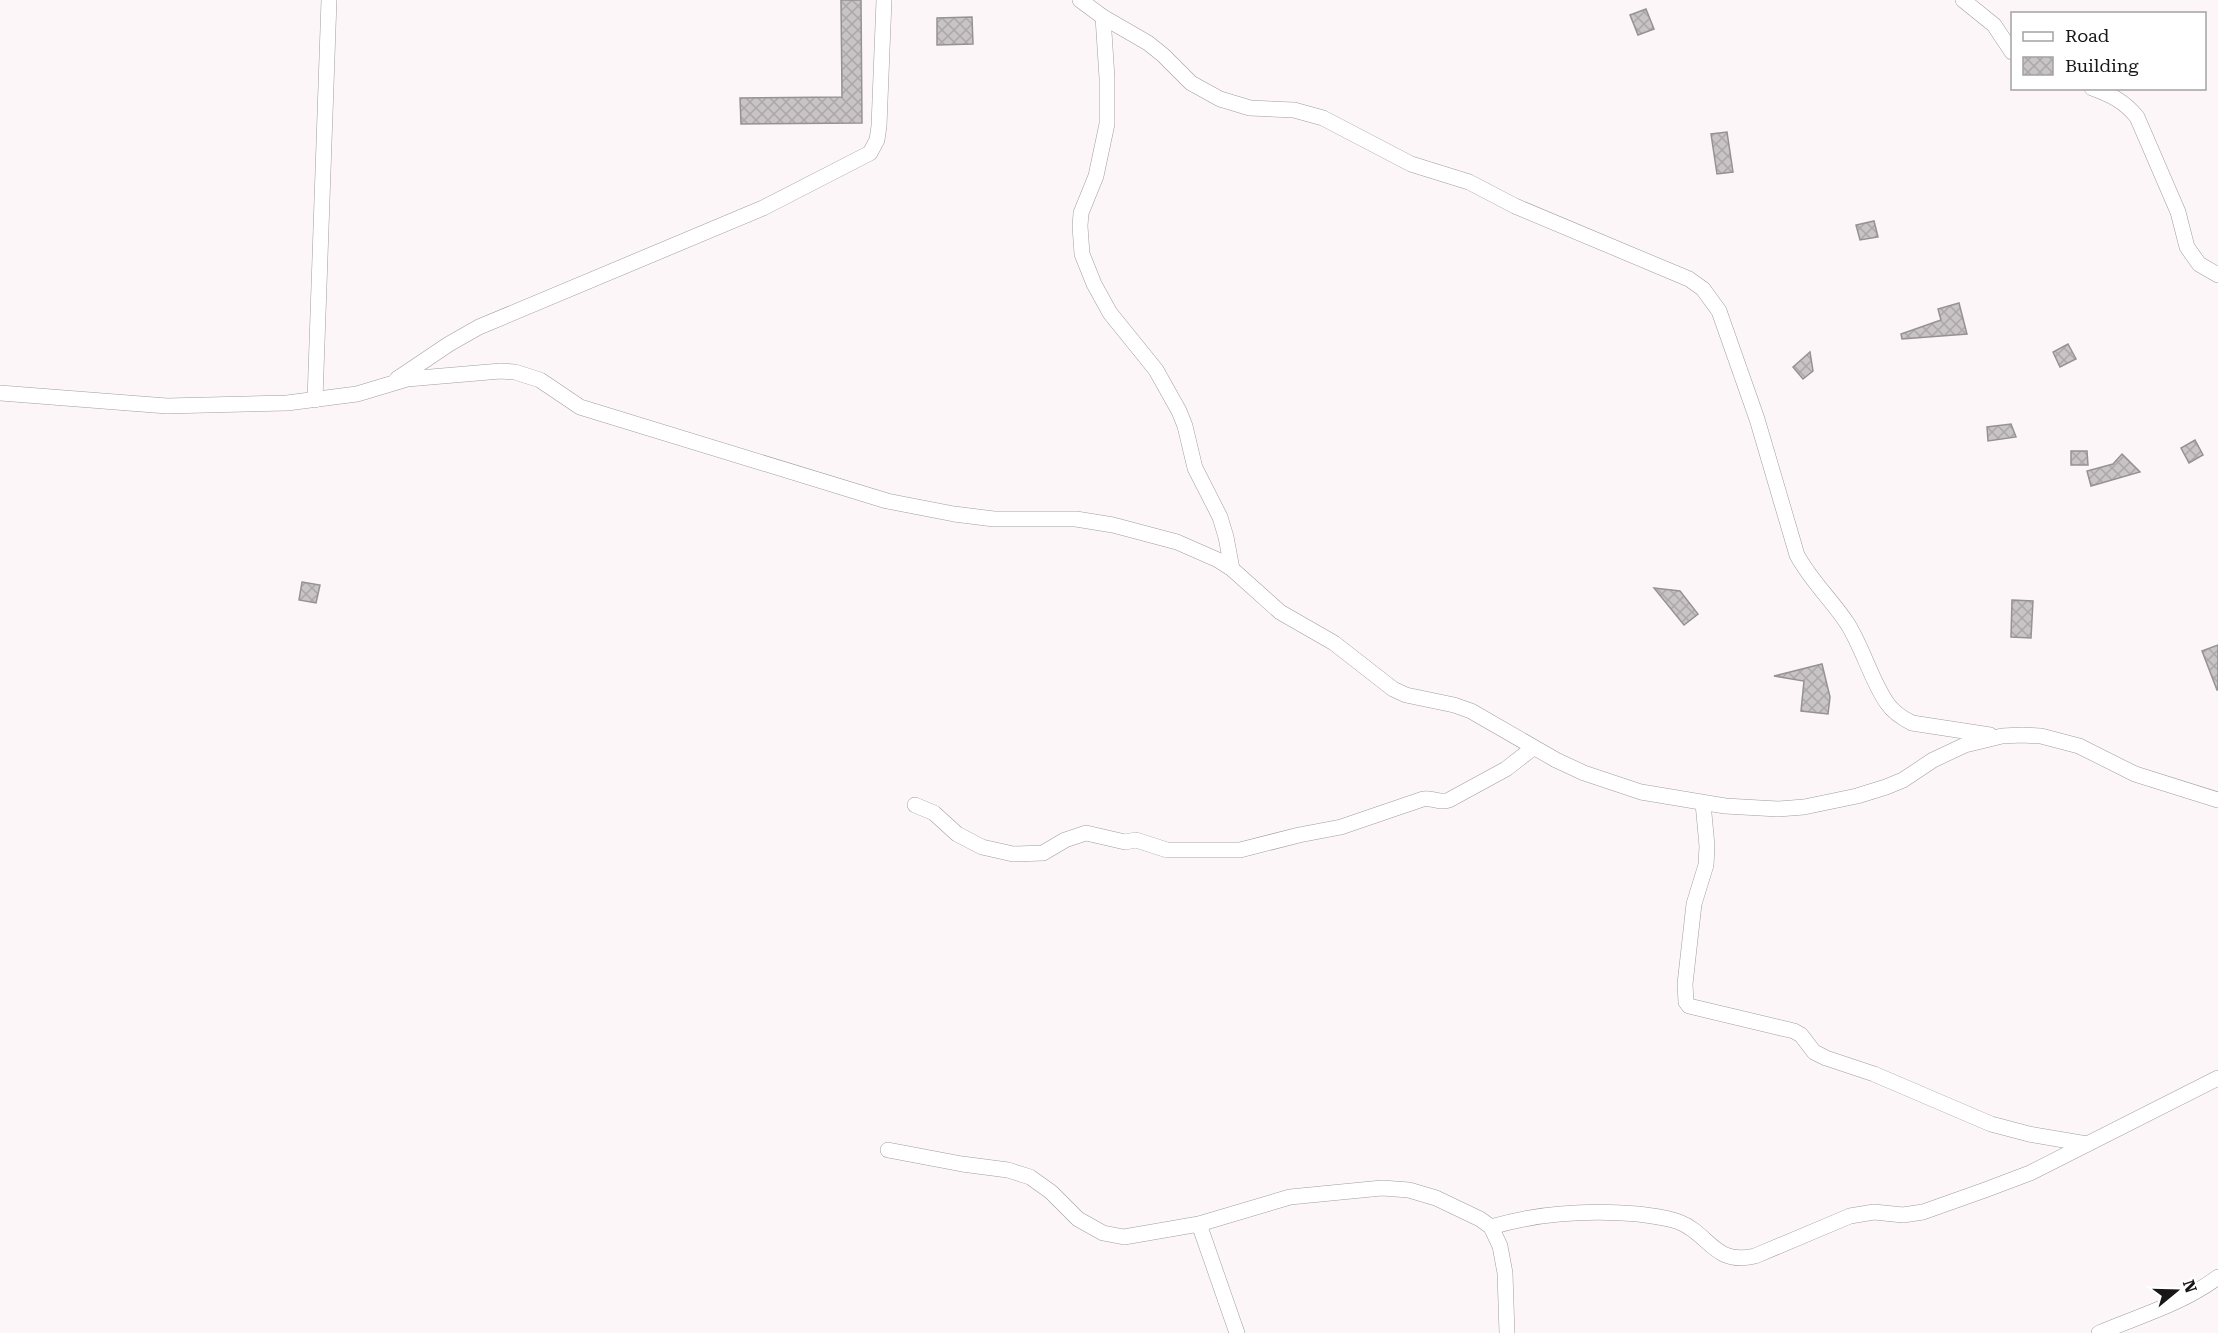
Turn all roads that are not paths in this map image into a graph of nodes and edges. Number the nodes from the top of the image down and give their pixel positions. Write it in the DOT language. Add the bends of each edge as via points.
graph roads {
  1 [pos="329,0"];
  2 [pos="884,0"];
  3 [pos="1080,0"];
  4 [pos="1963,0"];
  5 [pos="1103,17"];
  6 [pos="2011,49"];
  7 [pos="2097,90"];
  8 [pos="2218,274"];
  9 [pos="392,382"];
  10 [pos="0,393"];
  11 [pos="315,400"];
  12 [pos="1232,569"];
  13 [pos="2002,736"];
  14 [pos="1533,748"];
  15 [pos="2218,800"];
  16 [pos="1703,802"];
  17 [pos="915,805"];
  18 [pos="2218,1078"];
  19 [pos="2087,1144"];
  20 [pos="888,1150"];
  21 [pos="1199,1224"];
  22 [pos="1491,1227"];
  23 [pos="2218,1277"];
  24 [pos="1237,1333"];
  25 [pos="1508,1333"];
  26 [pos="2100,1333"];
  1 -- 11 [label="street"];
  2 -- 9 [label="street" via="879,126 870,153 763,208 479,327"];
  3 -- 5 [label="street"];
  4 -- 6 [label="street" via="1994,25"];
  5 -- 12 [label="street" via="1107,124 1098,168 1082,213 1082,254 1110,313 1156,370 1179,411 1195,468 1220,518"];
  5 -- 13 [label="street" via="1148,43 1191,83 1220,99 1250,108 1294,110 1323,118 1411,164 1469,182 1515,206 1689,279 1703,289 1719,311 1757,418 1797,555 1859,644 1886,702 1912,723"];
  7 -- 8 [label="street" via="2116,97 2137,117 2178,212 2187,247 2199,264"];
  9 -- 11 [label="street" via="357,394"];
  9 -- 12 [label="street" via="515,372 540,380 580,407 887,501 994,519 1076,519 1113,525 1177,542"];
  10 -- 11 [label="street" via="167,406"];
  12 -- 14 [label="street" via="1280,612 1334,643 1393,689 1471,711"];
  13 -- 15 [label="street" via="2061,740 2146,778"];
  13 -- 16 [label="street" via="1949,752 1886,787 1831,802 1751,808"];
  14 -- 16 [label="street" via="1612,783"];
  14 -- 17 [label="street" via="1506,769 1444,802 1423,799 1341,827 1240,850 1167,850 1136,840 1125,842 1086,833 1042,853 1013,854 982,847 934,813"];
  16 -- 19 [label="street" via="1706,865 1694,904 1685,984 1689,1006 1794,1031 1826,1058 1991,1124"];
  18 -- 19 [label="street"];
  19 -- 22 [label="street" via="2030,1173 1923,1212 1850,1216 1740,1260 1729,1257 1680,1222 1653,1216 1577,1212"];
  20 -- 21 [label="street" via="1030,1177 1078,1219 1103,1233 1124,1237"];
  21 -- 22 [label="street" via="1290,1197 1382,1188 1436,1198"];
  21 -- 24 [label="street"];
  22 -- 25 [label="street" via="1500,1246 1505,1273"];
  23 -- 26 [label="street" via="2199,1290"];
}
